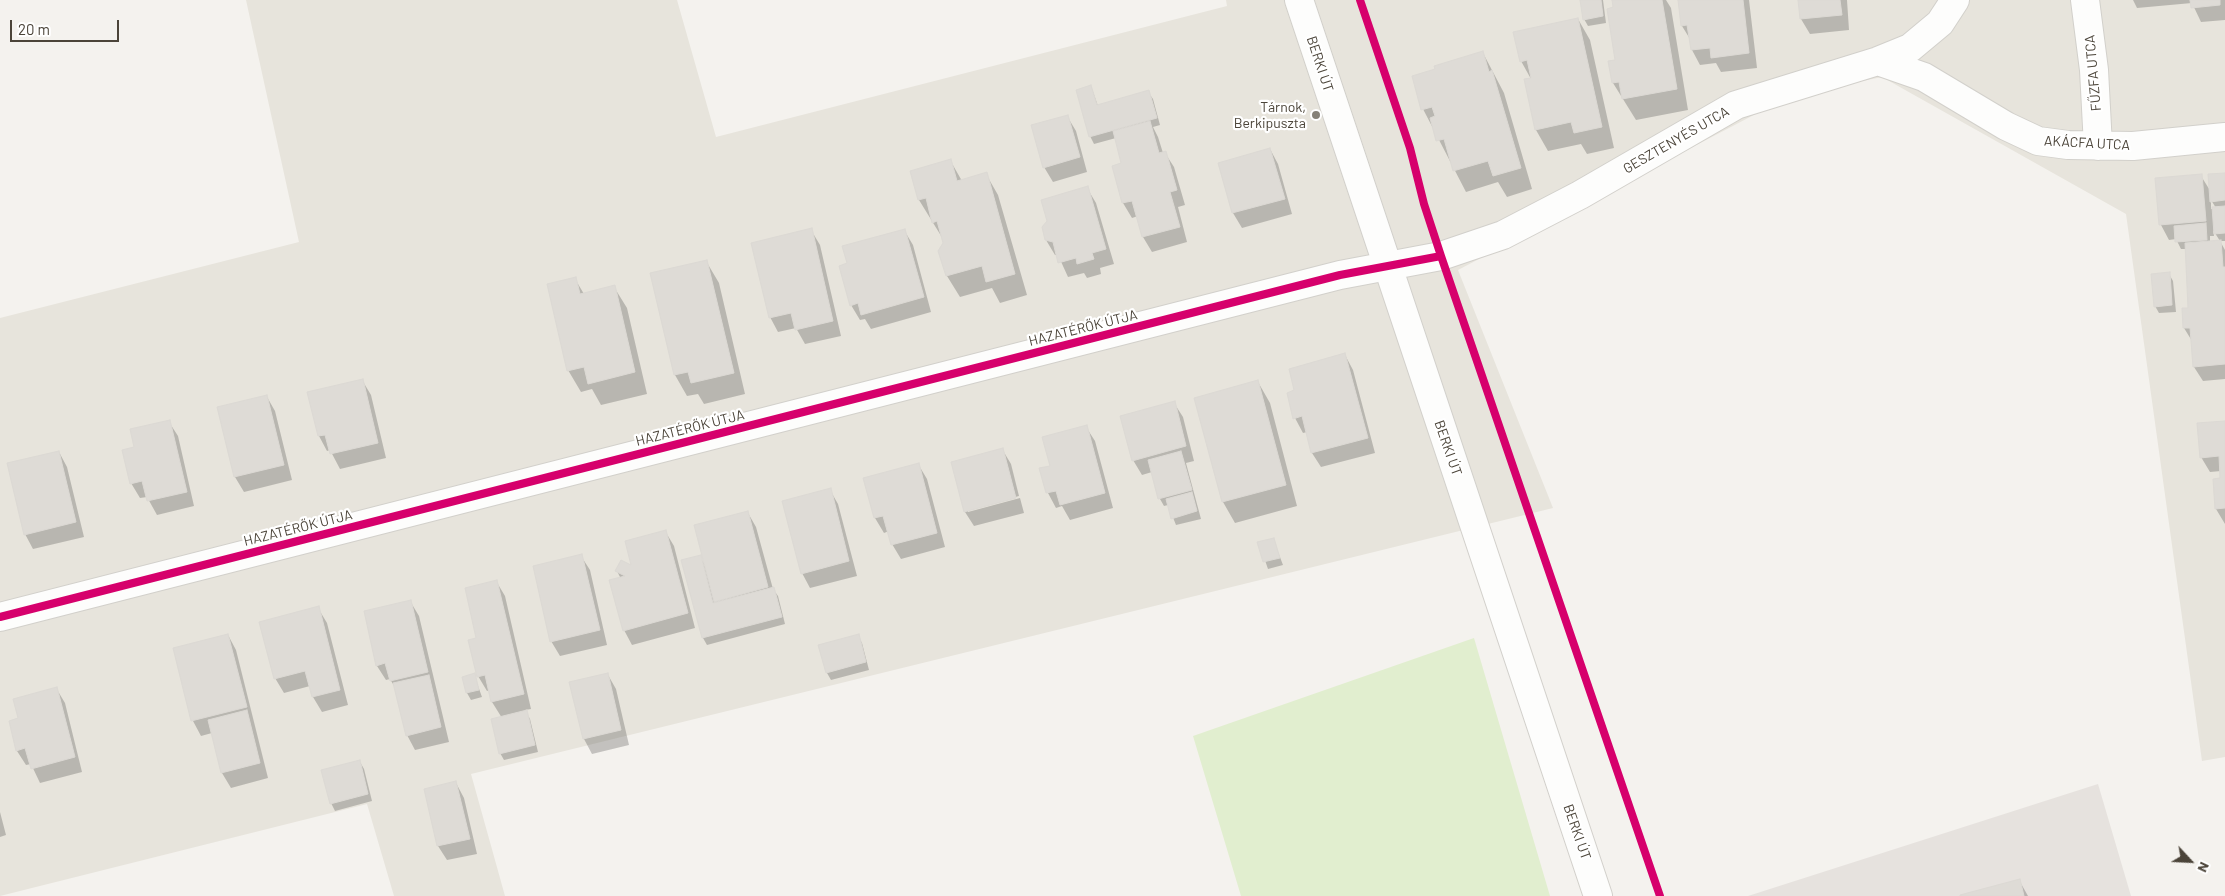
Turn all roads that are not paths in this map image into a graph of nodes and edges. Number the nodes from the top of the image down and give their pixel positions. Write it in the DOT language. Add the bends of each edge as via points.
graph roads {
  1 [pos="1299,0"];
  2 [pos="1955,0"];
  3 [pos="2085,0"];
  4 [pos="1878,61"];
  5 [pos="2225,137"];
  6 [pos="2098,146"];
  7 [pos="1387,267"];
  8 [pos="0,617"];
  9 [pos="1598,896"];
  1 -- 7 [label="street, BERKI ÚT"];
  2 -- 4 [label="street, GESZTENYÉS UTCA" via="1940,23 1910,48"];
  3 -- 6 [label="street, FŰZFA UTCA" via="2094,70"];
  4 -- 6 [label="street, AKÁCFA UTCA" via="1924,77 2006,126 2038,141"];
  4 -- 7 [label="street, GESZTENYÉS UTCA" via="1736,105 1580,195 1503,235 1441,256"];
  5 -- 6 [label="street, AKÁCFA UTCA"];
  7 -- 8 [label="street, HAZATÉRŐK ÚTJA" via="1330,278"];
  7 -- 9 [label="street, BERKI ÚT"];
}
